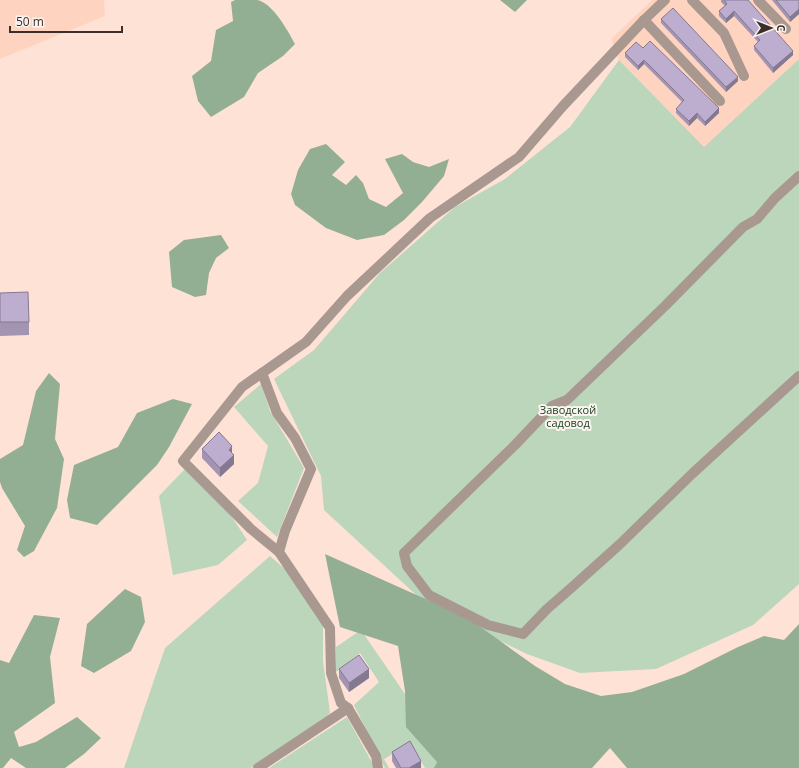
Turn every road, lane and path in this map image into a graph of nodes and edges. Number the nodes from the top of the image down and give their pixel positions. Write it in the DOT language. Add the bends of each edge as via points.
graph roads {
  1 [pos="665,0"];
  2 [pos="692,0"];
  3 [pos="758,0"];
  4 [pos="644,20"];
  5 [pos="786,29"];
  6 [pos="744,76"];
  7 [pos="720,101"];
  8 [pos="799,176"];
  9 [pos="262,373"];
  10 [pos="799,376"];
  11 [pos="279,552"];
  12 [pos="348,708"];
  13 [pos="258,768"];
  14 [pos="378,768"];
  1 -- 4 [label="street"];
  2 -- 6 [label="street" via="724,33"];
  3 -- 5 [label="street"];
  4 -- 7 [label="street"];
  4 -- 9 [label="street" via="519,157 430,218 347,296 306,342"];
  8 -- 10 [label="street" via="757,219 743,227 567,400 552,406 404,553 407,566 429,595 488,625 524,634 547,609"];
  9 -- 11 [label="street" via="277,412 295,438 311,469"];
  9 -- 11 [label="street" via="242,387 183,461 251,529"];
  11 -- 12 [label="street" via="330,628 331,674 341,703"];
  12 -- 13 [label="street"];
  12 -- 14 [label="street" via="376,756"];
}
